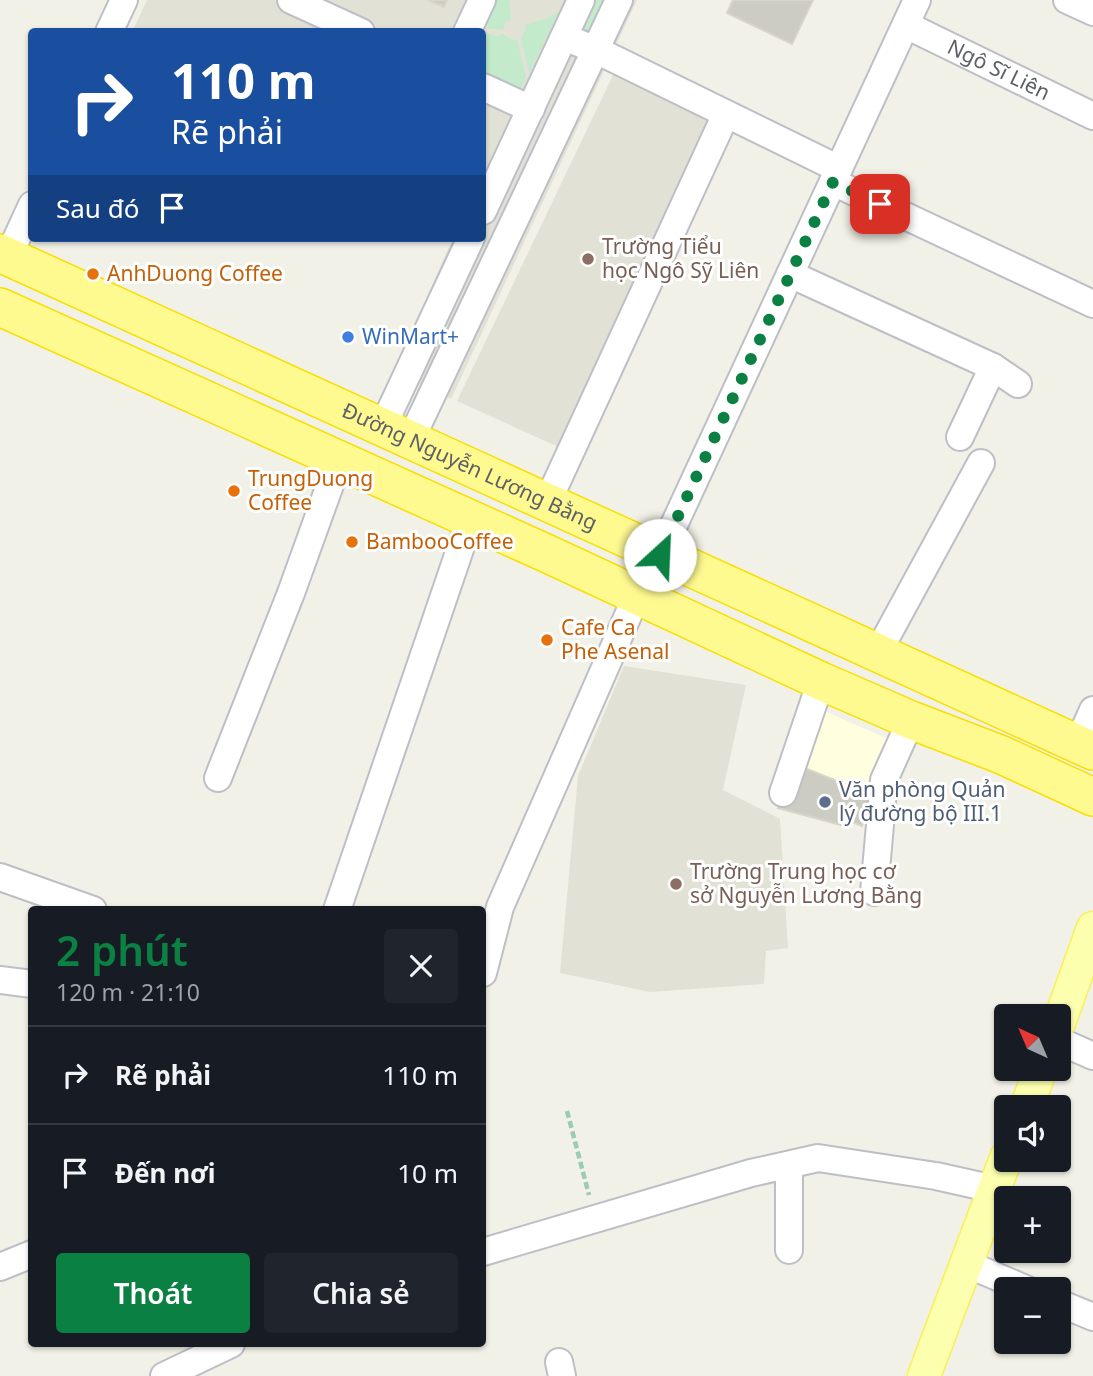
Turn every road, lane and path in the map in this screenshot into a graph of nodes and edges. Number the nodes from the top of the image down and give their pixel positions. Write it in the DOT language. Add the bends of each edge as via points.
graph roads {
  1 [pos="124,0"];
  2 [pos="291,0"];
  3 [pos="482,0"];
  4 [pos="581,0"];
  5 [pos="620,0"];
  6 [pos="917,0"];
  7 [pos="1067,0"];
  8 [pos="1093,12"];
  9 [pos="906,24"];
  10 [pos="112,28"];
  11 [pos="351,28"];
  12 [pos="469,28"];
  13 [pos="564,37"];
  14 [pos="596,50"];
  15 [pos="486,88"];
  16 [pos="531,109"];
  17 [pos="726,114"];
  18 [pos="1093,116"];
  19 [pos="836,176"];
  20 [pos="486,205"];
  21 [pos="28,212"];
  22 [pos="470,242"];
  23 [pos="4,255"];
  24 [pos="790,274"];
  25 [pos="1093,304"];
  26 [pos="0,307"];
  27 [pos="993,367"];
  28 [pos="1018,384"];
  29 [pos="399,433"];
  30 [pos="960,437"];
  31 [pos="339,460"];
  32 [pos="981,463"];
  33 [pos="382,480"];
  34 [pos="547,503"];
  35 [pos="470,520"];
  36 [pos="660,555"];
  37 [pos="637,595"];
  38 [pos="877,653"];
  39 [pos="821,681"];
  40 [pos="1093,710"];
  41 [pos="911,720"];
  42 [pos="1086,747"];
  43 [pos="218,778"];
  44 [pos="783,793"];
  45 [pos="1093,797"];
  46 [pos="0,877"];
  47 [pos="874,892"];
  48 [pos="82,906"];
  49 [pos="338,906"];
  50 [pos="1093,928"];
  51 [pos="486,961"];
  52 [pos="0,980"];
  53 [pos="28,984"];
  54 [pos="1066,1004"];
  55 [pos="1071,1046"];
  56 [pos="1093,1056"];
  57 [pos="567,1111"];
  58 [pos="789,1165"];
  59 [pos="994,1189"];
  60 [pos="596,1219"];
  61 [pos="789,1250"];
  62 [pos="486,1251"];
  63 [pos="28,1256"];
  64 [pos="967,1264"];
  65 [pos="0,1267"];
  66 [pos="998,1277"];
  67 [pos="1071,1308"];
  68 [pos="1093,1317"];
  69 [pos="225,1347"];
  70 [pos="164,1376"];
  71 [pos="924,1376"];
  1 -- 10 [label="street"];
  2 -- 11 [label="street"];
  3 -- 12 [label="street"];
  4 -- 13 [label="street"];
  5 -- 14 [label="street"];
  6 -- 9 [label="street"];
  7 -- 8 [label="street"];
  9 -- 18 [label="street, Ngô Sĩ Liên"];
  9 -- 19 [label="street"];
  13 -- 14 [label="street"];
  13 -- 16 [label="street"];
  14 -- 17 [label="street"];
  14 -- 29 [label="street"];
  15 -- 16 [label="street"];
  16 -- 20 [label="street"];
  17 -- 19 [label="street"];
  17 -- 34 [label="street"];
  19 -- 24 [label="street"];
  19 -- 25 [label="street"];
  21 -- 23 [label="street"];
  22 -- 29 [label="street"];
  23 -- 29 [label="highway, Đường Nguyễn Lương Bằng"];
  24 -- 27 [label="street"];
  24 -- 36 [label="street"];
  26 -- 31 [label="highway"];
  27 -- 28 [label="street"];
  27 -- 30 [label="street"];
  29 -- 33 [label="highway"];
  29 -- 34 [label="highway, Đường Nguyễn Lương Bằng"];
  31 -- 33 [label="highway"];
  31 -- 43 [label="street"];
  32 -- 38 [label="street"];
  33 -- 35 [label="highway"];
  34 -- 36 [label="highway, Đường Nguyễn Lương Bằng"];
  35 -- 37 [label="highway"];
  35 -- 49 [label="street"];
  36 -- 38 [label="highway, Đường Nguyễn Lương Bằng"];
  37 -- 39 [label="highway"];
  37 -- 51 [label="street" via="500,907"];
  38 -- 42 [label="highway, Đường Nguyễn Lương Bằng"];
  39 -- 41 [label="highway"];
  39 -- 44 [label="street"];
  40 -- 42 [label="street"];
  41 -- 45 [label="highway"];
  41 -- 47 [label="street" via="884,780"];
  46 -- 48 [label="street"];
  50 -- 54 [label="main road"];
  52 -- 53 [label="street"];
  55 -- 56 [label="street"];
  57 -- 60 [label="path"];
  58 -- 59 [label="street" via="818,1158"];
  58 -- 60 [label="street"];
  58 -- 61 [label="street"];
  59 -- 64 [label="main road"];
  60 -- 62 [label="street"];
  63 -- 65 [label="street"];
  64 -- 66 [label="street"];
  64 -- 71 [label="main road"];
  67 -- 68 [label="street"];
  69 -- 70 [label="street"];
}
